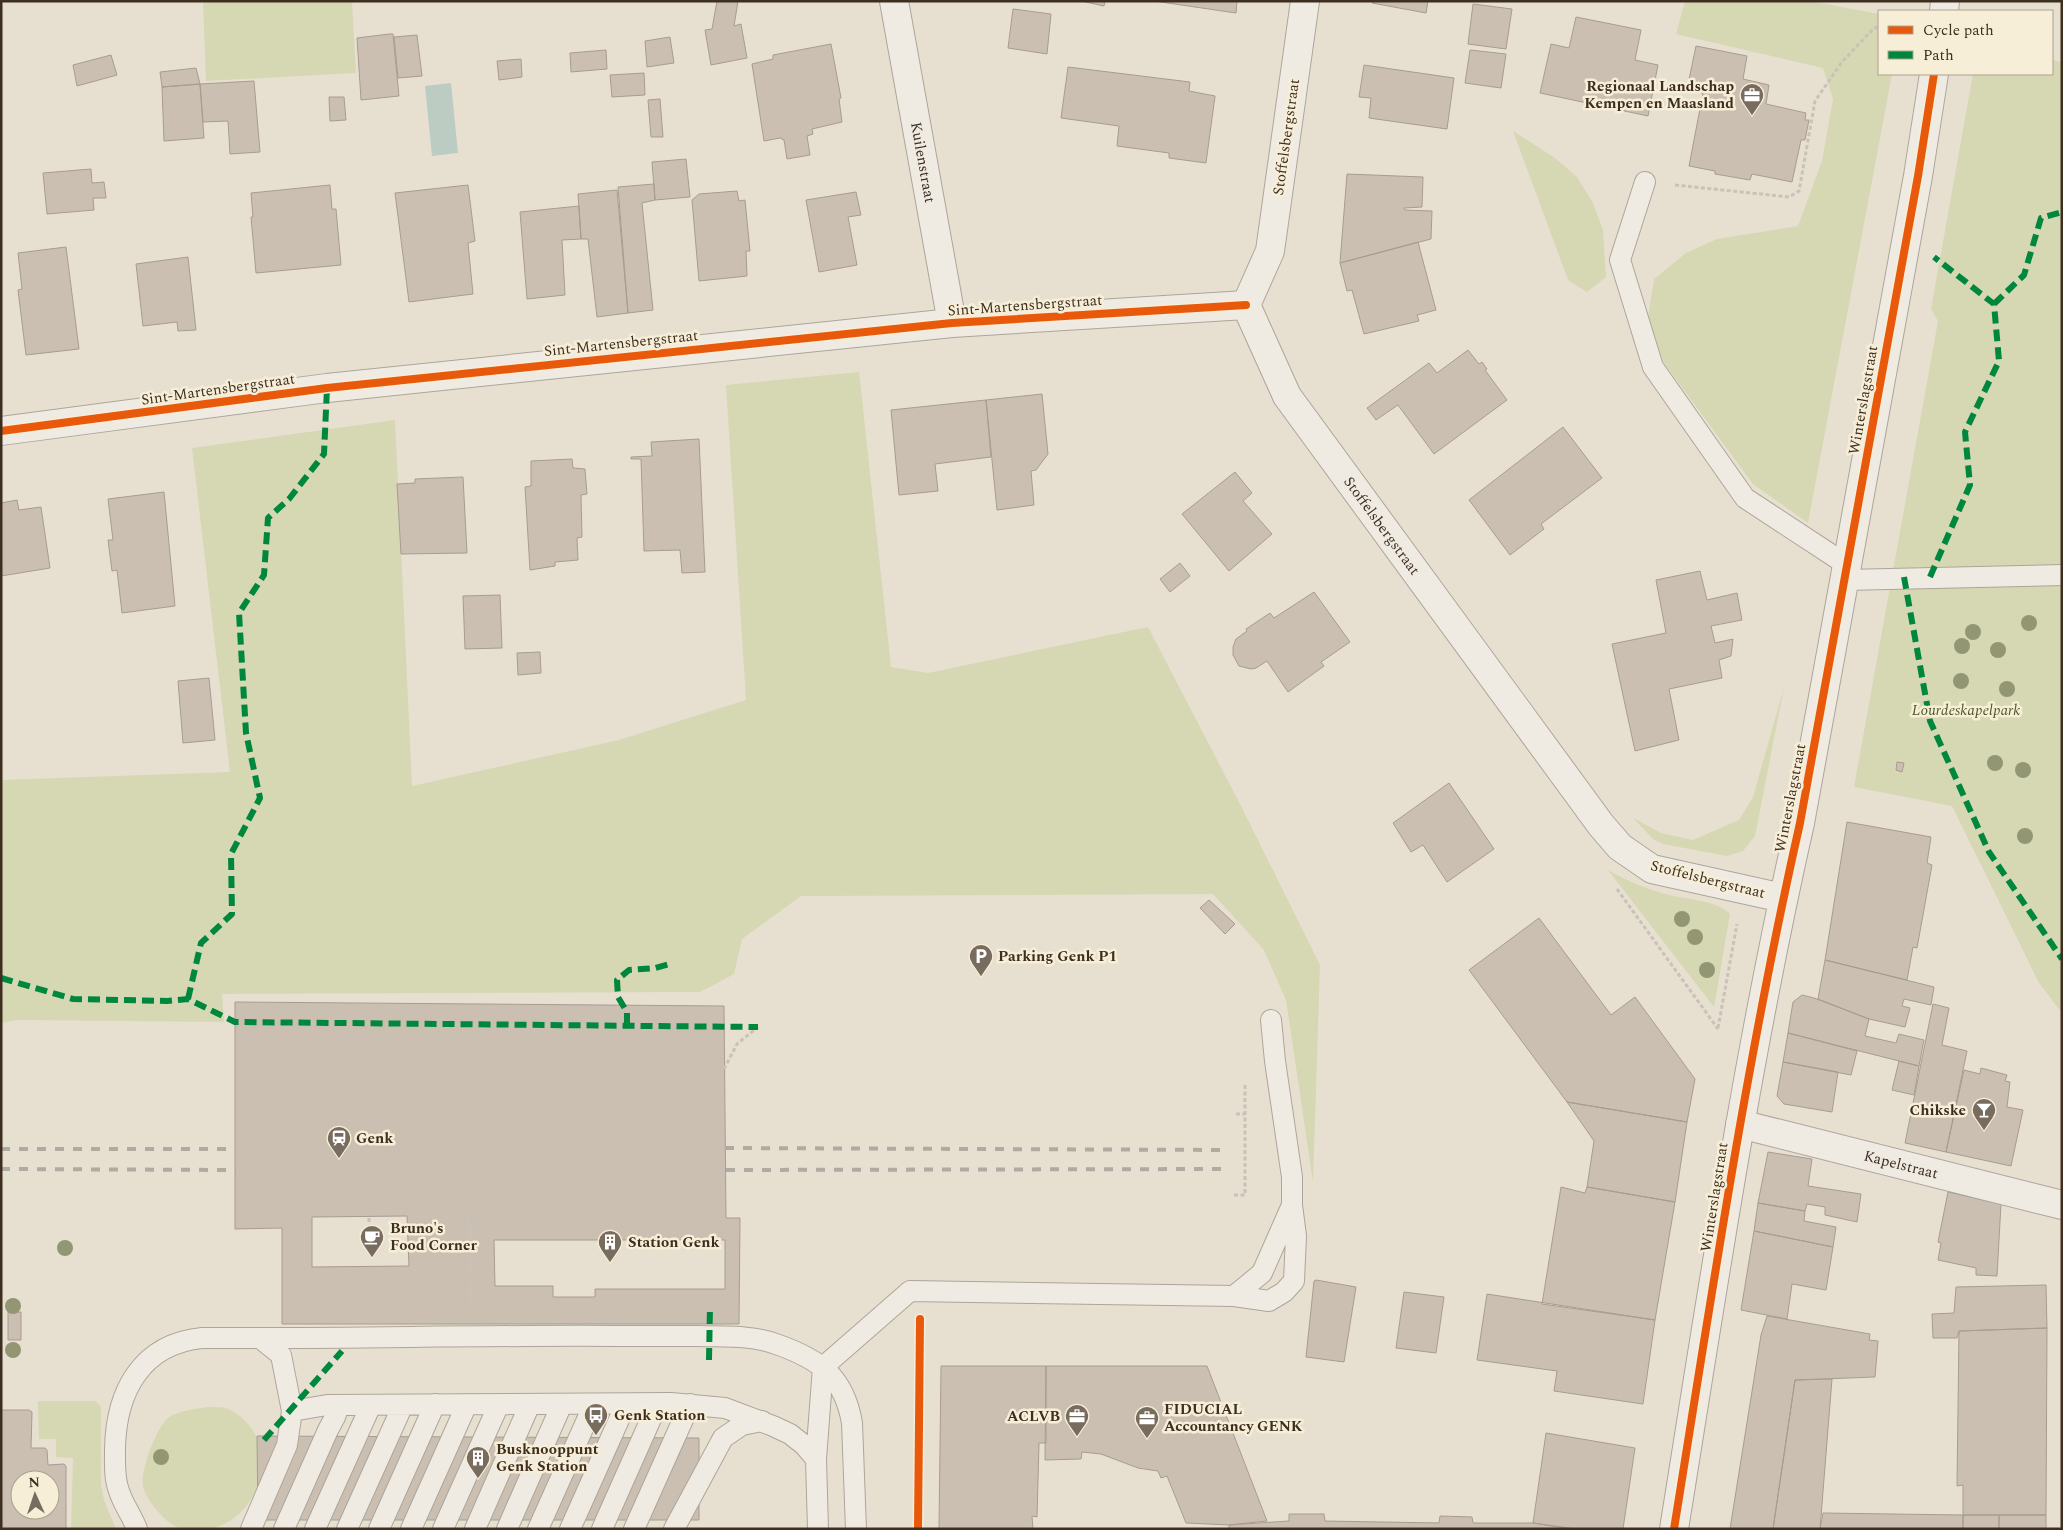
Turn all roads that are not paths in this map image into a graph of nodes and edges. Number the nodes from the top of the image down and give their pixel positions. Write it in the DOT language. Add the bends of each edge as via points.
graph roads {
  1 [pos="894,1"];
  2 [pos="1305,1"];
  3 [pos="1934,75"];
  4 [pos="1645,182"];
  5 [pos="1246,305"];
  6 [pos="952,323"];
  7 [pos="1,431"];
  8 [pos="1845,572"];
  9 [pos="2062,575"];
  10 [pos="1783,898"];
  11 [pos="1271,1020"];
  12 [pos="1740,1124"];
  13 [pos="1292,1205"];
  14 [pos="2062,1205"];
  15 [pos="1234,1296"];
  16 [pos="261,1339"];
  17 [pos="823,1366"];
  18 [pos="658,1403"];
  19 [pos="435,1404"];
  20 [pos="467,1404"];
  21 [pos="499,1404"];
  22 [pos="530,1404"];
  23 [pos="562,1404"];
  24 [pos="594,1404"];
  25 [pos="626,1404"];
  26 [pos="690,1404"];
  27 [pos="339,1405"];
  28 [pos="371,1405"];
  29 [pos="403,1405"];
  30 [pos="292,1411"];
  31 [pos="762,1421"];
  32 [pos="816,1459"];
  33 [pos="137,1529"];
  34 [pos="251,1529"];
  35 [pos="284,1529"];
  36 [pos="315,1529"];
  37 [pos="347,1529"];
  38 [pos="379,1529"];
  39 [pos="411,1529"];
  40 [pos="443,1529"];
  41 [pos="474,1529"];
  42 [pos="507,1529"];
  43 [pos="538,1529"];
  44 [pos="570,1529"];
  45 [pos="602,1529"];
  46 [pos="634,1529"];
  47 [pos="674,1529"];
  48 [pos="818,1529"];
  49 [pos="856,1529"];
  50 [pos="1674,1529"];
  1 -- 6 [label="street, Kuilenstraat"];
  2 -- 5 [label="street, Stoffelsbergstraat" via="1270,251"];
  3 -- 8 [label="street, Winterslagstraat"];
  4 -- 8 [label="lane" via="1620,260 1653,367 1745,498"];
  5 -- 6 [label="street, Sint-Martensbergstraat"];
  5 -- 10 [label="street, Stoffelsbergstraat" via="1287,396 1620,847 1652,868"];
  6 -- 7 [label="street, Sint-Martensbergstraat" via="327,388"];
  8 -- 9 [label="lane"];
  8 -- 10 [label="street, Winterslagstraat" via="1800,824"];
  10 -- 12 [label="street, Winterslagstraat"];
  11 -- 13 [label="lane" via="1292,1177"];
  12 -- 14 [label="street, Kapelstraat"];
  12 -- 50 [label="street, Winterslagstraat"];
  13 -- 15 [label="lane" via="1262,1273"];
  13 -- 15 [label="lane" via="1297,1258 1294,1281 1269,1301"];
  15 -- 17 [label="lane" via="910,1291"];
  16 -- 17 [label="lane" via="746,1337 775,1344"];
  16 -- 30 [label="lane" via="281,1355"];
  16 -- 33 [label="lane" via="186,1340 158,1351 134,1376 118,1418 114,1462 119,1492"];
  17 -- 32 [label="lane"];
  17 -- 49 [label="lane" via="844,1392 849,1406"];
  18 -- 25 [label="lane"];
  18 -- 26 [label="lane"];
  18 -- 45 [label="lane"];
  19 -- 20 [label="lane"];
  19 -- 29 [label="lane"];
  19 -- 38 [label="lane"];
  20 -- 21 [label="lane"];
  20 -- 39 [label="lane"];
  21 -- 22 [label="lane"];
  21 -- 40 [label="lane"];
  22 -- 23 [label="lane"];
  22 -- 41 [label="lane"];
  23 -- 24 [label="lane"];
  23 -- 42 [label="lane"];
  24 -- 25 [label="lane"];
  24 -- 43 [label="lane"];
  25 -- 44 [label="lane"];
  26 -- 31 [label="lane" via="724,1408"];
  26 -- 46 [label="lane"];
  27 -- 28 [label="lane"];
  27 -- 30 [label="lane"];
  27 -- 35 [label="lane"];
  28 -- 29 [label="lane"];
  28 -- 36 [label="lane"];
  29 -- 37 [label="lane"];
  30 -- 34 [label="lane" via="287,1445"];
  31 -- 32 [label="lane" via="790,1434"];
  31 -- 47 [label="lane" via="742,1426 723,1438"];
  32 -- 48 [label="lane"];
}
